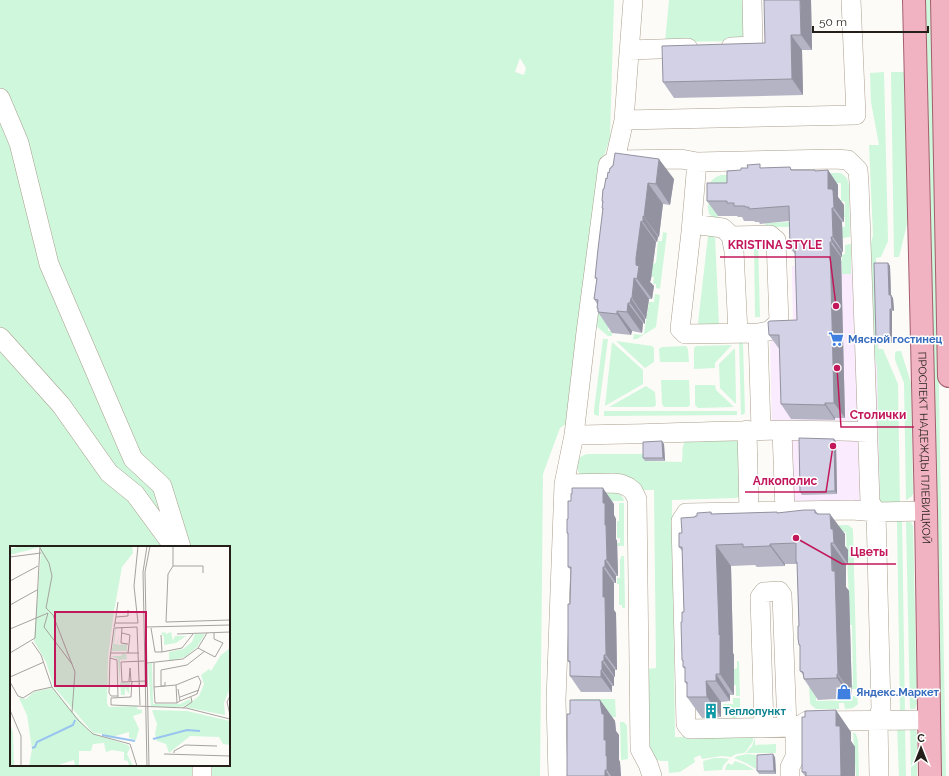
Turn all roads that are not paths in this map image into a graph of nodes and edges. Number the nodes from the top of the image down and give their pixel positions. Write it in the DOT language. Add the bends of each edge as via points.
graph roads {
  1 [pos="633,0"];
  2 [pos="752,0"];
  3 [pos="851,0"];
  4 [pos="914,0"];
  5 [pos="942,0"];
  6 [pos="629,50"];
  7 [pos="0,98"];
  8 [pos="624,120"];
  9 [pos="947,159"];
  10 [pos="615,160"];
  11 [pos="697,162"];
  12 [pos="692,224"];
  13 [pos="731,236"];
  14 [pos="738,333"];
  15 [pos="758,333"];
  16 [pos="0,337"];
  17 [pos="949,376"];
  18 [pos="754,430"];
  19 [pos="782,430"];
  20 [pos="868,432"];
  21 [pos="574,435"];
  22 [pos="564,484"];
  23 [pos="785,511"];
  24 [pos="926,511"];
  25 [pos="749,512"];
  26 [pos="876,512"];
  27 [pos="173,546"];
  28 [pos="181,546"];
  29 [pos="878,720"];
  30 [pos="929,720"];
  31 [pos="764,727"];
  32 [pos="792,727"];
  33 [pos="558,776"];
  34 [pos="652,776"];
  35 [pos="790,776"];
  36 [pos="879,776"];
  37 [pos="930,776"];
  1 -- 6 [label="lane"];
  2 -- 6 [label="lane" via="753,46"];
  3 -- 8 [label="lane" via="856,115"];
  4 -- 24 [label="main road, ПРОСПЕКТ НАДЕЖДЫ ПЛЕВИЦКОЙ"];
  5 -- 9 [label="main road"];
  6 -- 8 [label="lane"];
  7 -- 28 [label="lane" via="19,143 49,264 133,459 162,486"];
  8 -- 10 [label="lane"];
  9 -- 17 [label="main road"];
  10 -- 11 [label="lane" via="680,159"];
  10 -- 21 [label="lane" via="608,165"];
  11 -- 12 [label="lane"];
  11 -- 20 [label="lane" via="835,159 848,160 858,170"];
  12 -- 13 [label="lane" via="723,228"];
  12 -- 14 [label="lane" via="680,329 685,334"];
  13 -- 14 [label="lane"];
  13 -- 15 [label="lane" via="770,235 776,240 779,322 769,331"];
  14 -- 15 [label="lane"];
  15 -- 18 [label="lane"];
  16 -- 27 [label="lane" via="61,405 109,473 135,494"];
  18 -- 19 [label="lane"];
  18 -- 21 [label="lane"];
  18 -- 25 [label="lane"];
  19 -- 20 [label="lane"];
  19 -- 23 [label="lane"];
  20 -- 26 [label="lane" via="870,502"];
  21 -- 22 [label="lane"];
  22 -- 33 [label="lane" via="556,700"];
  22 -- 34 [label="lane" via="621,484 628,487 637,499 640,749"];
  23 -- 25 [label="lane"];
  23 -- 26 [label="lane"];
  24 -- 26 [label="lane"];
  24 -- 30 [label="main road, ПРОСПЕКТ НАДЕЖДЫ ПЛЕВИЦКОЙ"];
  25 -- 31 [label="lane" via="686,513 681,521 686,724 690,729"];
  26 -- 29 [label="lane" via="881,709"];
  29 -- 30 [label="lane"];
  29 -- 32 [label="lane" via="807,722"];
  29 -- 36 [label="lane"];
  30 -- 37 [label="main road, ПРОСПЕКТ НАДЕЖДЫ ПЛЕВИЦКОЙ"];
  31 -- 32 [label="lane"];
  31 -- 32 [label="lane" via="760,597 764,592 779,591 782,596"];
  32 -- 35 [label="lane" via="795,757 790,767"];
}
